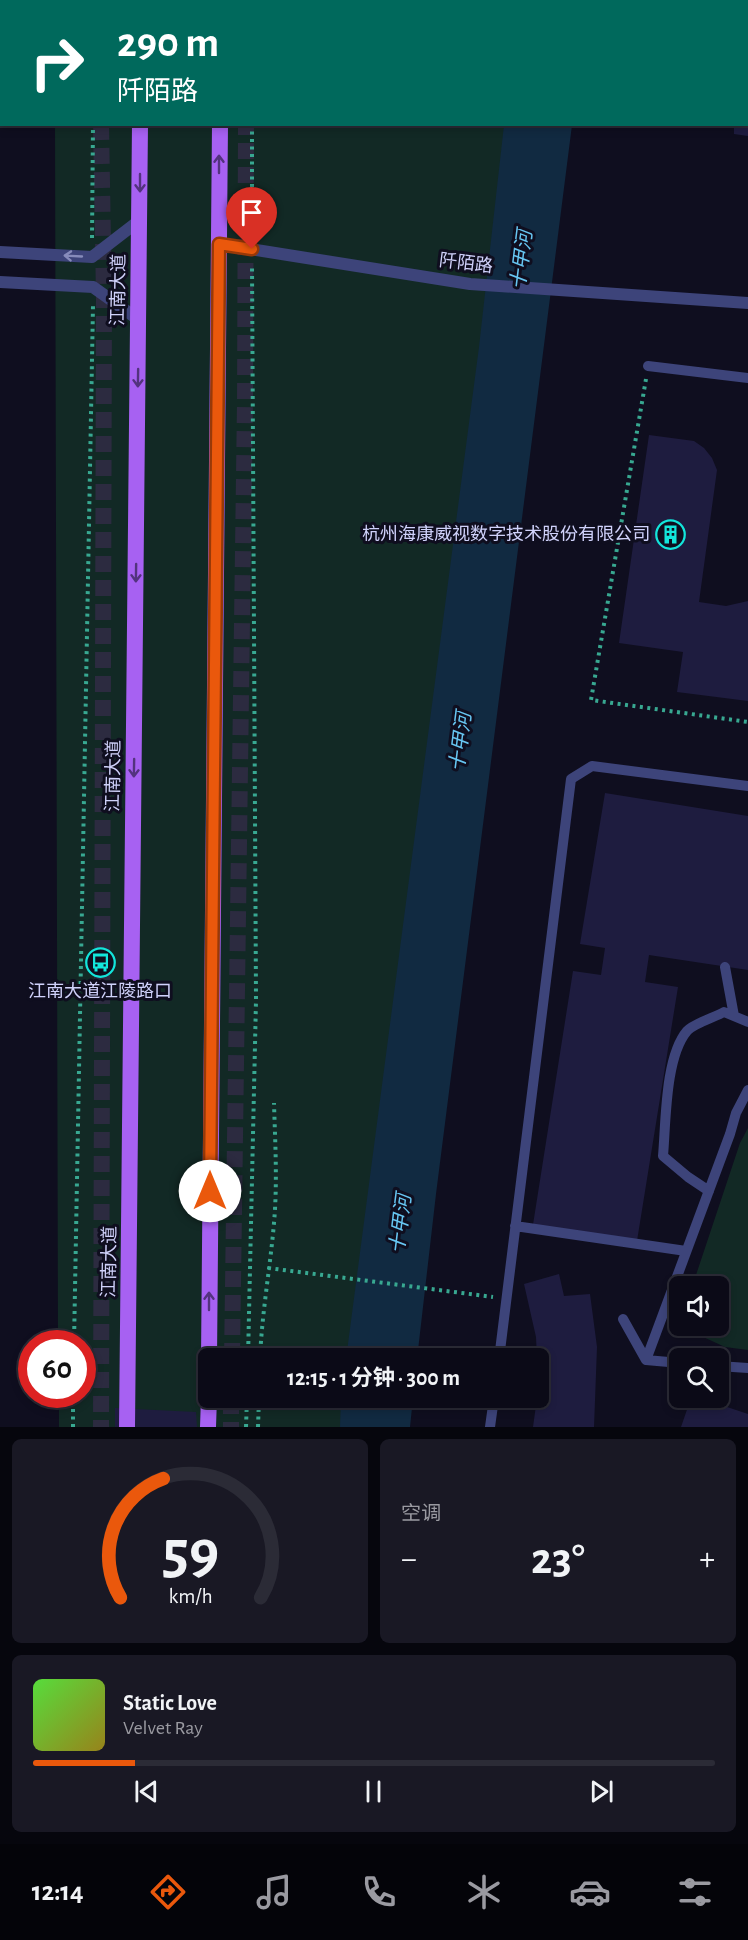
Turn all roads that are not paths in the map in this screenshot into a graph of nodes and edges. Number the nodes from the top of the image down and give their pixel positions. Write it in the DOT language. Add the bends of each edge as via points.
graph roads {
  1 [pos="140,126"];
  2 [pos="220,126"];
  3 [pos="140,220"];
  4 [pos="219,244"];
  5 [pos="0,252"];
  6 [pos="0,282"];
  7 [pos="748,303"];
  8 [pos="139,320"];
  9 [pos="648,366"];
  10 [pos="748,378"];
  11 [pos="748,786"];
  12 [pos="725,967"];
  13 [pos="734,1016"];
  14 [pos="748,1022"];
  15 [pos="748,1090"];
  16 [pos="709,1191"];
  17 [pos="515,1226"];
  18 [pos="686,1251"];
  19 [pos="623,1319"];
  20 [pos="209,1348"];
  21 [pos="500,1348"];
  22 [pos="646,1360"];
  23 [pos="669,1362"];
  24 [pos="729,1367"];
  25 [pos="748,1368"];
  26 [pos="729,1369"];
  27 [pos="748,1375"];
  28 [pos="209,1408"];
  29 [pos="493,1408"];
  30 [pos="127,1427"];
  31 [pos="208,1427"];
  32 [pos="490,1427"];
  1 -- 3 [label="main road, 江南大道, one-way"];
  4 -- 2 [label="main road, one-way"];
  3 -- 5 [label="street, one-way" via="92,257"];
  3 -- 8 [label="main road, 江南大道"];
  4 -- 7 [label="street, 阡陌路" via="470,284"];
  20 -- 4 [label="main road, one-way"];
  6 -- 8 [label="street" via="93,287"];
  8 -- 30 [label="main road, 江南大道, one-way"];
  9 -- 10 [label="lane"];
  11 -- 17 [label="lane" via="592,766 571,779"];
  12 -- 13 [label="lane"];
  13 -- 14 [label="lane"];
  13 -- 16 [label="lane" via="724,1012 687,1030 675,1052 668,1092 663,1156"];
  15 -- 16 [label="lane"];
  16 -- 18 [label="lane"];
  17 -- 18 [label="lane"];
  17 -- 21 [label="lane"];
  18 -- 22 [label="lane"];
  19 -- 22 [label="lane"];
  22 -- 23 [label="lane"];
  24 -- 25 [label="lane"];
  26 -- 27 [label="lane"];
  28 -- 31 [label="main road"];
  29 -- 32 [label="lane"];
}
